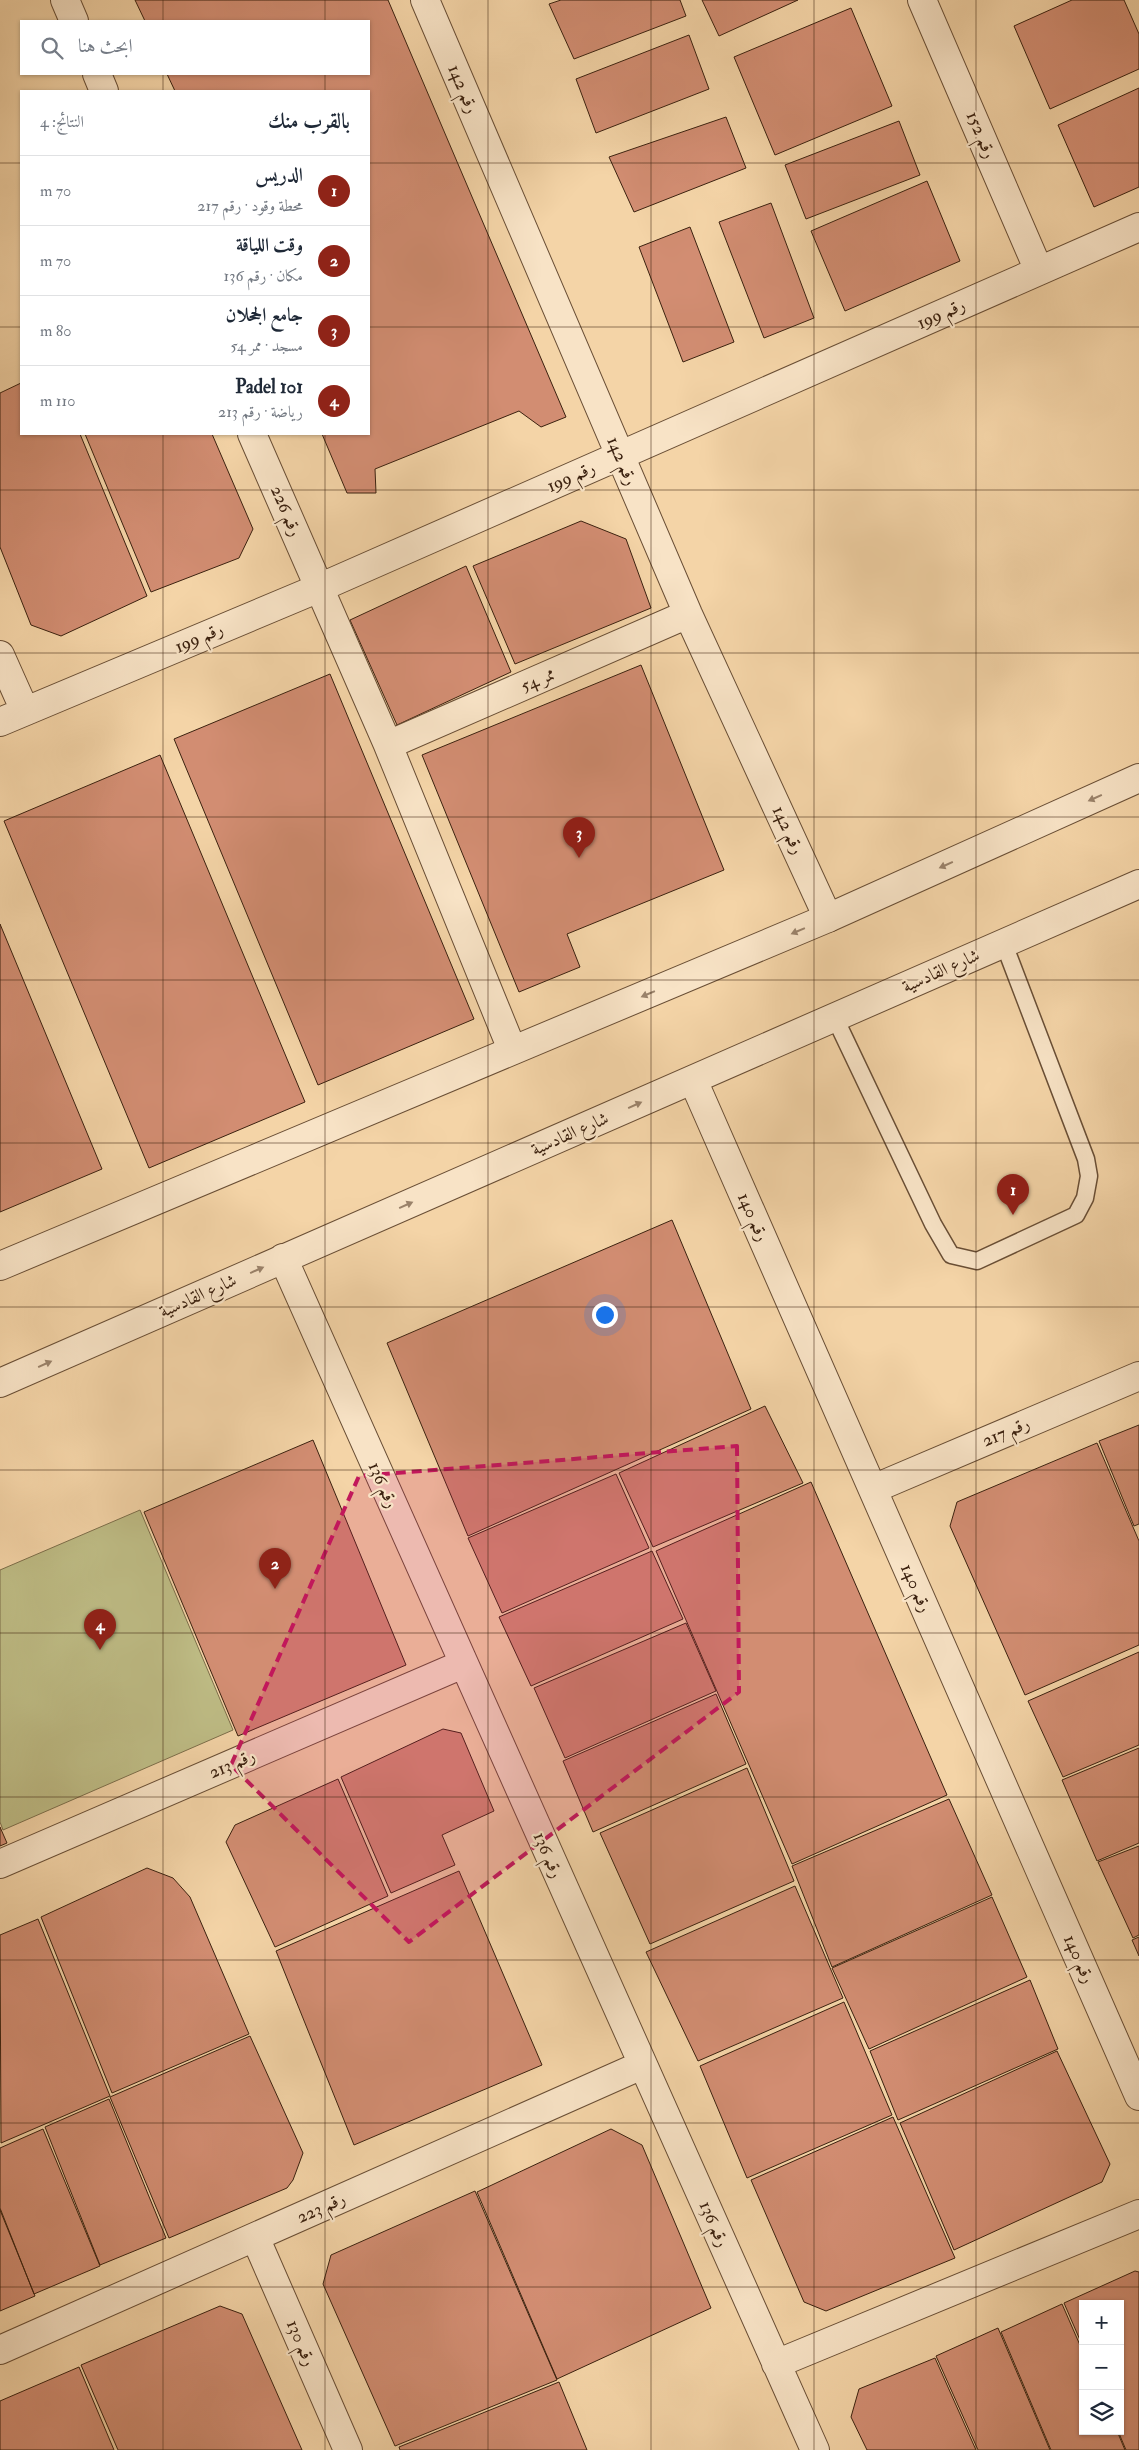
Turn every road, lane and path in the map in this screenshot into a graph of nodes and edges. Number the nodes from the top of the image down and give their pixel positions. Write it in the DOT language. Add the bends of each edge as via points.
graph roads {
  1 [pos="65,0"];
  2 [pos="424,0"];
  3 [pos="922,0"];
  4 [pos="74,20"];
  5 [pos="97,75"];
  6 [pos="104,90"];
  7 [pos="1139,227"];
  8 [pos="1039,271"];
  9 [pos="252,435"];
  10 [pos="620,455"];
  11 [pos="319,588"];
  12 [pos="688,614"];
  13 [pos="0,655"];
  14 [pos="25,711"];
  15 [pos="0,722"];
  16 [pos="388,746"];
  17 [pos="1139,778"];
  18 [pos="1139,884"];
  19 [pos="828,918"];
  20 [pos="1004,944"];
  21 [pos="835,1018"];
  22 [pos="511,1047"];
  23 [pos="693,1080"];
  24 [pos="283,1258"];
  25 [pos="0,1266"];
  26 [pos="1139,1376"];
  27 [pos="0,1383"];
  28 [pos="872,1489"];
  29 [pos="463,1664"];
  30 [pos="0,1864"];
  31 [pos="642,2065"];
  32 [pos="1139,2096"];
  33 [pos="1139,2214"];
  34 [pos="255,2237"];
  35 [pos="0,2350"];
  36 [pos="776,2364"];
  37 [pos="348,2450"];
  38 [pos="815,2450"];
  1 -- 4 [label="street"];
  2 -- 10 [label="street, رقم 142"];
  3 -- 8 [label="street, رقم 152"];
  5 -- 6 [label="street"];
  7 -- 8 [label="street, رقم 199"];
  8 -- 10 [label="street, رقم 199"];
  9 -- 11 [label="street, رقم 226"];
  10 -- 11 [label="street, رقم 199"];
  10 -- 12 [label="street, رقم 142"];
  11 -- 14 [label="street, رقم 199"];
  11 -- 16 [label="street"];
  12 -- 16 [label="street, ممر 54"];
  12 -- 19 [label="street, رقم 142"];
  13 -- 14 [label="street"];
  14 -- 15 [label="street, رقم 199"];
  16 -- 22 [label="street"];
  17 -- 19 [label="street, one-way"];
  18 -- 20 [label="street, شارع القادسية"];
  19 -- 25 [label="street, one-way"];
  20 -- 21 [label="street, شارع القادسية"];
  20 -- 21 [label="lane" via="1086,1159 1088,1176 1085,1198 1076,1214 977,1261 951,1255 933,1224"];
  21 -- 23 [label="street, شارع القادسية"];
  24 -- 23 [label="street, شارع القادسية, one-way"];
  23 -- 28 [label="street, رقم 140"];
  27 -- 24 [label="street, شارع القادسية, one-way"];
  24 -- 29 [label="street, رقم 136"];
  26 -- 28 [label="street, رقم 217"];
  28 -- 32 [label="street, رقم 140"];
  29 -- 30 [label="street, رقم 213"];
  29 -- 31 [label="street, رقم 136"];
  31 -- 34 [label="street, رقم 223"];
  31 -- 36 [label="street, رقم 136"];
  33 -- 36 [label="street"];
  34 -- 35 [label="street, رقم 223"];
  34 -- 37 [label="street, رقم 130"];
  36 -- 38 [label="street, رقم 136"];
}
